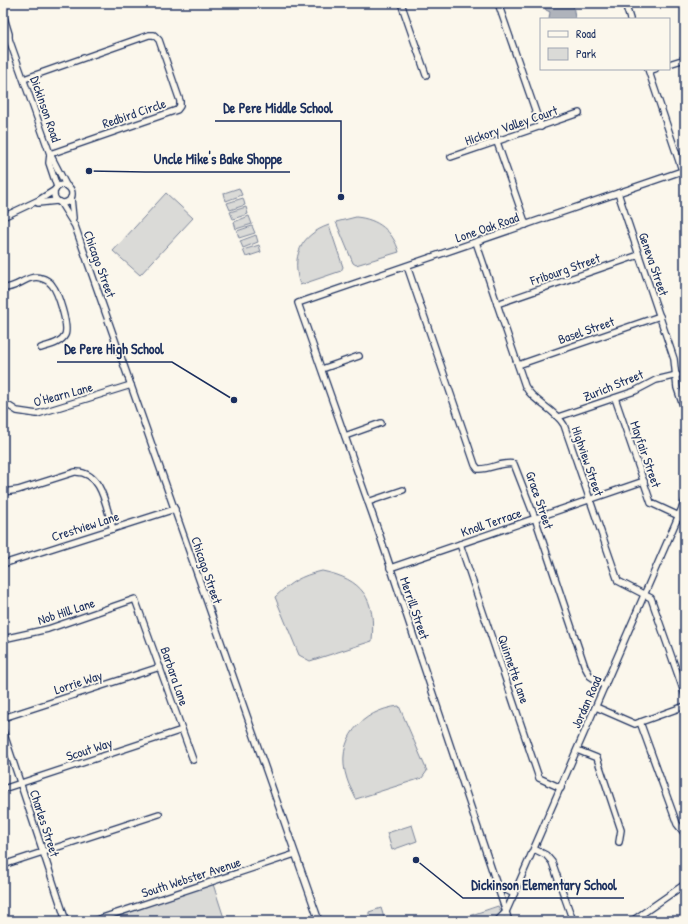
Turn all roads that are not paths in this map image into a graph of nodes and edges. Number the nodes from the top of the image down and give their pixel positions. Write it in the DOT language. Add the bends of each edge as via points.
graph roads {
  1 [pos="401,3"];
  2 [pos="498,3"];
  3 [pos="625,3"];
  4 [pos="3,14"];
  5 [pos="630,18"];
  6 [pos="3,30"];
  7 [pos="9,38"];
  8 [pos="685,59"];
  9 [pos="670,64"];
  10 [pos="648,70"];
  11 [pos="426,75"];
  12 [pos="24,79"];
  13 [pos="579,114"];
  14 [pos="540,127"];
  15 [pos="497,142"];
  16 [pos="50,154"];
  17 [pos="451,158"];
  18 [pos="682,171"];
  19 [pos="685,179"];
  20 [pos="66,185"];
  21 [pos="56,188"];
  22 [pos="618,194"];
  23 [pos="71,198"];
  24 [pos="59,201"];
  25 [pos="28,206"];
  26 [pos="3,218"];
  27 [pos="526,225"];
  28 [pos="75,226"];
  29 [pos="476,242"];
  30 [pos="639,255"];
  31 [pos="407,266"];
  32 [pos="3,288"];
  33 [pos="298,303"];
  34 [pos="497,304"];
  35 [pos="660,316"];
  36 [pos="41,348"];
  37 [pos="358,356"];
  38 [pos="518,365"];
  39 [pos="322,369"];
  40 [pos="677,375"];
  41 [pos="131,385"];
  42 [pos="615,398"];
  43 [pos="3,402"];
  44 [pos="685,412"];
  45 [pos="558,418"];
  46 [pos="381,423"];
  47 [pos="345,436"];
  48 [pos="644,481"];
  49 [pos="403,490"];
  50 [pos="3,492"];
  51 [pos="590,500"];
  52 [pos="685,500"];
  53 [pos="368,502"];
  54 [pos="175,509"];
  55 [pos="682,516"];
  56 [pos="535,518"];
  57 [pos="685,522"];
  58 [pos="112,529"];
  59 [pos="460,544"];
  60 [pos="3,564"];
  61 [pos="390,568"];
  62 [pos="645,594"];
  63 [pos="136,600"];
  64 [pos="3,639"];
  65 [pos="160,667"];
  66 [pos="605,686"];
  67 [pos="685,695"];
  68 [pos="685,706"];
  69 [pos="596,707"];
  70 [pos="3,718"];
  71 [pos="640,722"];
  72 [pos="182,730"];
  73 [pos="3,731"];
  74 [pos="577,750"];
  75 [pos="193,760"];
  76 [pos="20,783"];
  77 [pos="560,788"];
  78 [pos="3,789"];
  79 [pos="159,814"];
  80 [pos="685,834"];
  81 [pos="619,842"];
  82 [pos="534,849"];
  83 [pos="43,852"];
  84 [pos="296,854"];
  85 [pos="3,866"];
  86 [pos="685,884"];
  87 [pos="498,886"];
  88 [pos="514,894"];
  89 [pos="506,912"];
  90 [pos="66,921"];
  91 [pos="93,921"];
  92 [pos="319,921"];
  93 [pos="497,921"];
  94 [pos="510,921"];
  95 [pos="572,921"];
  96 [pos="632,921"];
  1 -- 11 [label="street"];
  2 -- 14 [label="street"];
  3 -- 5 [label="street"];
  4 -- 7 [label="street, Dickinson Road"];
  6 -- 7 [label="street, Dickinson Road"];
  7 -- 12 [label="street, Dickinson Road"];
  8 -- 9 [label="street"];
  10 -- 18 [label="street"];
  12 -- 16 [label="street, Dickinson Road"];
  12 -- 16 [label="street, Redbird Circle" via="149,35 154,35 159,40 180,101 177,110"];
  13 -- 14 [label="street, Hickory Valley Court"];
  14 -- 15 [label="street, Hickory Valley Court"];
  15 -- 17 [label="street, Hickory Valley Court"];
  15 -- 27 [label="street"];
  16 -- 20 [label="street, Dickinson Road"];
  16 -- 21 [label="street, Dickinson Road" via="49,163"];
  18 -- 19 [label="street"];
  18 -- 22 [label="street, Lone Oak Road"];
  20 -- 21 [label="street"];
  20 -- 23 [label="street" via="72,191"];
  21 -- 24 [label="street" via="54,196"];
  21 -- 25 [label="street"];
  22 -- 27 [label="street, Lone Oak Road"];
  22 -- 30 [label="street, Geneva Street"];
  23 -- 24 [label="street" via="67,202"];
  23 -- 28 [label="street, Chicago Street"];
  24 -- 25 [label="street" via="45,201"];
  24 -- 28 [label="street, Chicago Street"];
  25 -- 26 [label="street"];
  27 -- 29 [label="street, Lone Oak Road"];
  28 -- 41 [label="street, Chicago Street"];
  29 -- 31 [label="street, Lone Oak Road"];
  29 -- 34 [label="street, Highview Street"];
  30 -- 34 [label="street, Fribourg Street"];
  30 -- 35 [label="street, Geneva Street"];
  31 -- 33 [label="street, Lone Oak Road"];
  31 -- 56 [label="street, Grace Street" via="475,465 483,470 514,464"];
  32 -- 36 [label="street" via="15,286 34,277 45,279 52,285 66,324 66,331 60,341"];
  33 -- 39 [label="street, Merrill Street"];
  34 -- 38 [label="street, Highview Street"];
  35 -- 38 [label="street, Basel Street"];
  35 -- 40 [label="street, Geneva Street"];
  37 -- 39 [label="street"];
  38 -- 45 [label="street, Highview Street" via="530,392"];
  39 -- 47 [label="street, Merrill Street"];
  40 -- 42 [label="street, Zurich Street" via="656,380"];
  40 -- 44 [label="street, Geneva Street" via="677,388"];
  41 -- 43 [label="street, O'Hearn Lane" via="37,414 16,411"];
  41 -- 54 [label="street, Chicago Street"];
  42 -- 45 [label="street, Zurich Street"];
  42 -- 48 [label="street, Mayfair Street"];
  45 -- 51 [label="street, Highview Street" via="564,425"];
  46 -- 47 [label="street"];
  47 -- 53 [label="street, Merrill Street"];
  48 -- 51 [label="street, Knoll Terrace"];
  48 -- 55 [label="street, Mayfair Street" via="651,503"];
  49 -- 53 [label="street"];
  50 -- 58 [label="street" via="18,490 75,472 84,472 93,477 98,484"];
  51 -- 56 [label="street, Knoll Terrace"];
  51 -- 62 [label="street, Highview Street" via="618,582"];
  52 -- 55 [label="street, Jordan Road"];
  53 -- 61 [label="street, Merrill Street"];
  54 -- 58 [label="street, Crestview Lane"];
  54 -- 84 [label="street, Chicago Street"];
  55 -- 57 [label="street, Mayfair Street"];
  55 -- 62 [label="street, Jordan Road"];
  56 -- 59 [label="street, Knoll Terrace"];
  56 -- 66 [label="street, Grace Street" via="585,667 590,676"];
  58 -- 60 [label="street, Crestview Lane"];
  59 -- 61 [label="street, Knoll Terrace"];
  59 -- 77 [label="street, Quinnette Lane" via="539,778"];
  61 -- 87 [label="street, Merrill Street"];
  62 -- 66 [label="street, Jordan Road"];
  62 -- 67 [label="street" via="651,598"];
  63 -- 64 [label="street, Nob Hill Lane" via="48,629"];
  63 -- 65 [label="street, Barbara Lane"];
  65 -- 70 [label="street, Lorrie Way"];
  65 -- 72 [label="street, Barbara Lane"];
  66 -- 69 [label="street, Jordan Road"];
  68 -- 71 [label="street"];
  69 -- 71 [label="street" via="635,724"];
  69 -- 74 [label="street, Jordan Road"];
  71 -- 80 [label="street" via="676,824"];
  72 -- 75 [label="street, Barbara Lane"];
  72 -- 76 [label="street, Scout Way"];
  73 -- 76 [label="street, Charles Street"];
  74 -- 77 [label="street, Jordan Road"];
  74 -- 81 [label="street" via="597,758 621,830"];
  76 -- 78 [label="street, Scout Way"];
  76 -- 83 [label="street, Charles Street"];
  77 -- 82 [label="street, Jordan Road"];
  79 -- 83 [label="street"];
  82 -- 88 [label="street, Jordan Road"];
  82 -- 95 [label="street" via="546,855 552,862"];
  83 -- 85 [label="street"];
  83 -- 90 [label="street, Charles Street"];
  84 -- 91 [label="street, South Webster Avenue"];
  84 -- 92 [label="street, Chicago Street"];
  86 -- 96 [label="street"];
  87 -- 88 [label="street"];
  87 -- 89 [label="street, Merrill Street"];
  88 -- 89 [label="street, Jordan Road"];
  89 -- 93 [label="street"];
  89 -- 94 [label="street, Merrill Street"];
}
